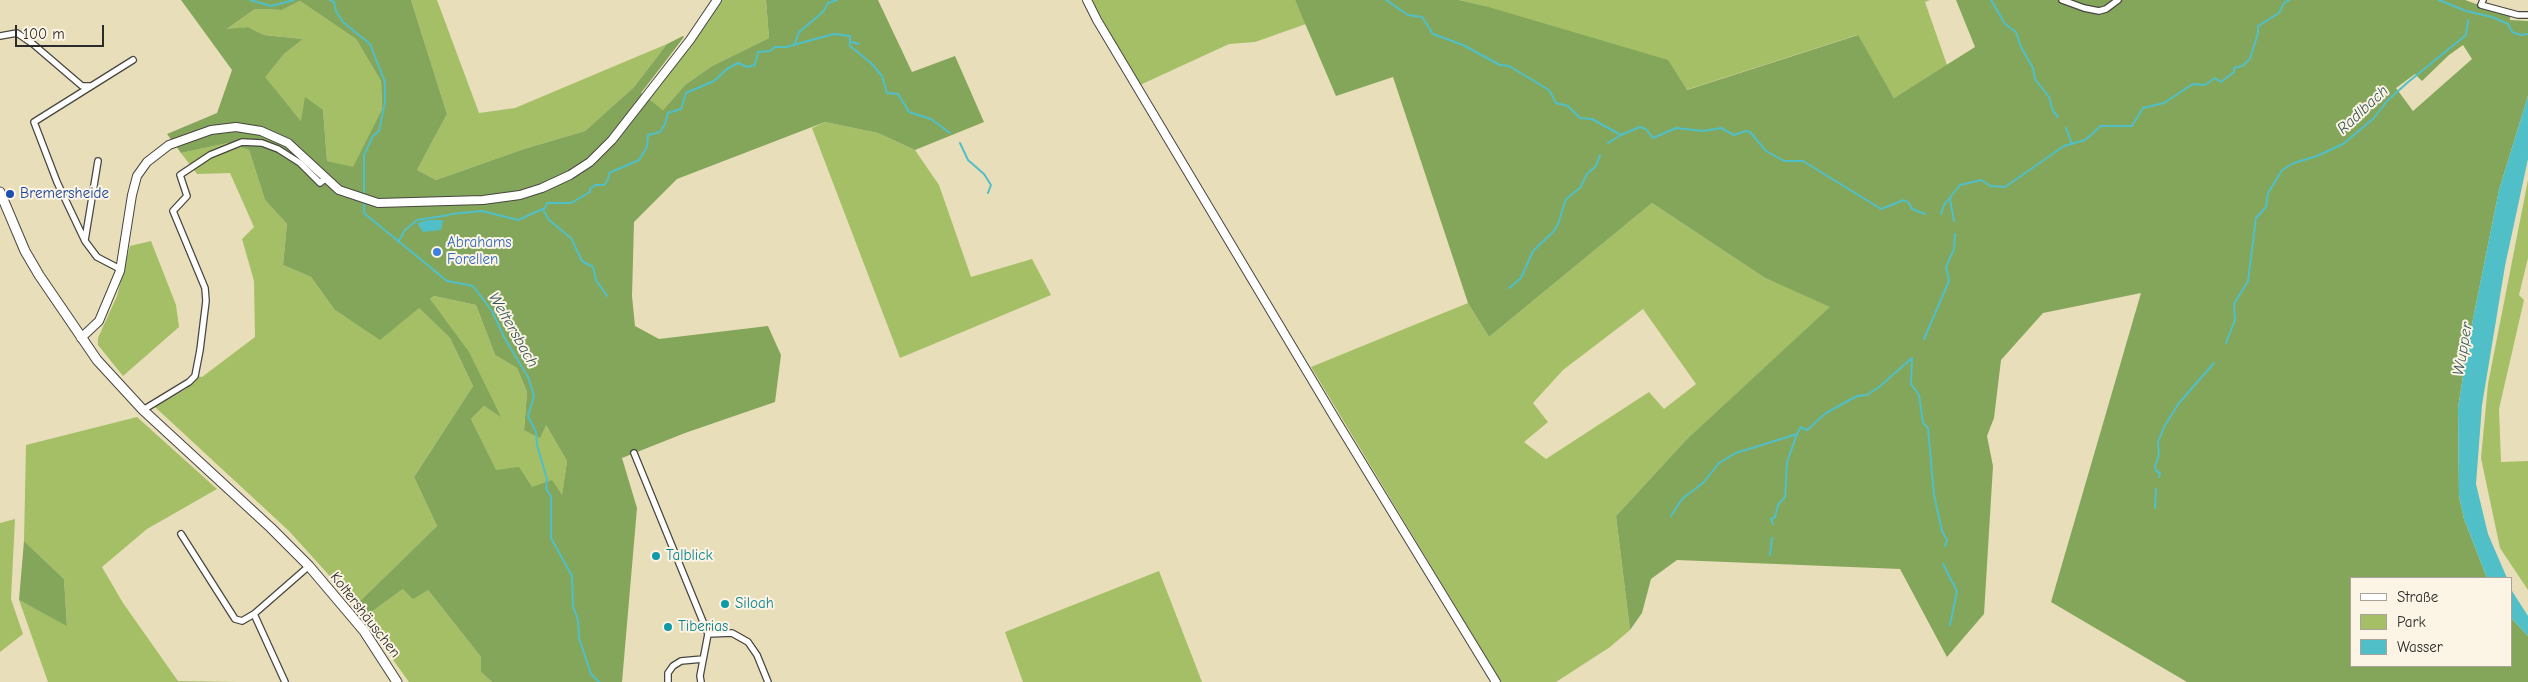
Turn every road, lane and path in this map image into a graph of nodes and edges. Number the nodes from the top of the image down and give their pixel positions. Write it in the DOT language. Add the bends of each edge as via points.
graph roads {
  1 [pos="717,0"];
  2 [pos="1087,0"];
  3 [pos="2062,0"];
  4 [pos="2118,0"];
  5 [pos="2483,0"];
  6 [pos="2528,16"];
  7 [pos="0,36"];
  8 [pos="132,60"];
  9 [pos="93,86"];
  10 [pos="98,161"];
  11 [pos="325,179"];
  12 [pos="0,192"];
  13 [pos="85,242"];
  14 [pos="120,269"];
  15 [pos="81,338"];
  16 [pos="143,410"];
  17 [pos="634,453"];
  18 [pos="181,534"];
  19 [pos="309,566"];
  20 [pos="254,614"];
  21 [pos="708,634"];
  22 [pos="703,659"];
  23 [pos="285,682"];
  24 [pos="397,682"];
  25 [pos="668,682"];
  26 [pos="702,682"];
  27 [pos="768,682"];
  28 [pos="1496,682"];
  1 -- 11 [label="street" via="612,140 590,162 556,182 520,195 483,200 383,204 339,190"];
  2 -- 28 [label="street"];
  3 -- 4 [label="street" via="2099,11"];
  5 -- 6 [label="street" via="2481,5"];
  7 -- 9 [label="street" via="17,33 82,86"];
  8 -- 9 [label="street"];
  9 -- 13 [label="street" via="34,122"];
  10 -- 13 [label="street"];
  11 -- 14 [label="street" via="288,143 261,131 236,127 211,130 176,142 152,158 137,176"];
  11 -- 16 [label="street" via="320,183 300,163 278,149 242,142 210,155 180,174 187,196 173,211 205,288 200,350 195,376"];
  12 -- 15 [label="main road, Koltershäuschen" via="25,251"];
  13 -- 14 [label="street" via="97,257"];
  14 -- 15 [label="street" via="99,321"];
  15 -- 16 [label="main road, Koltershäuschen"];
  16 -- 19 [label="main road, Koltershäuschen"];
  17 -- 21 [label="street"];
  18 -- 20 [label="street" via="235,618 242,621"];
  19 -- 20 [label="street, Koltershäuschen"];
  19 -- 24 [label="main road, Koltershäuschen" via="364,631"];
  20 -- 23 [label="street"];
  21 -- 22 [label="street"];
  21 -- 27 [label="street" via="732,634 748,642"];
  22 -- 25 [label="street" via="681,661 673,666 668,673"];
  22 -- 26 [label="street"];
}
